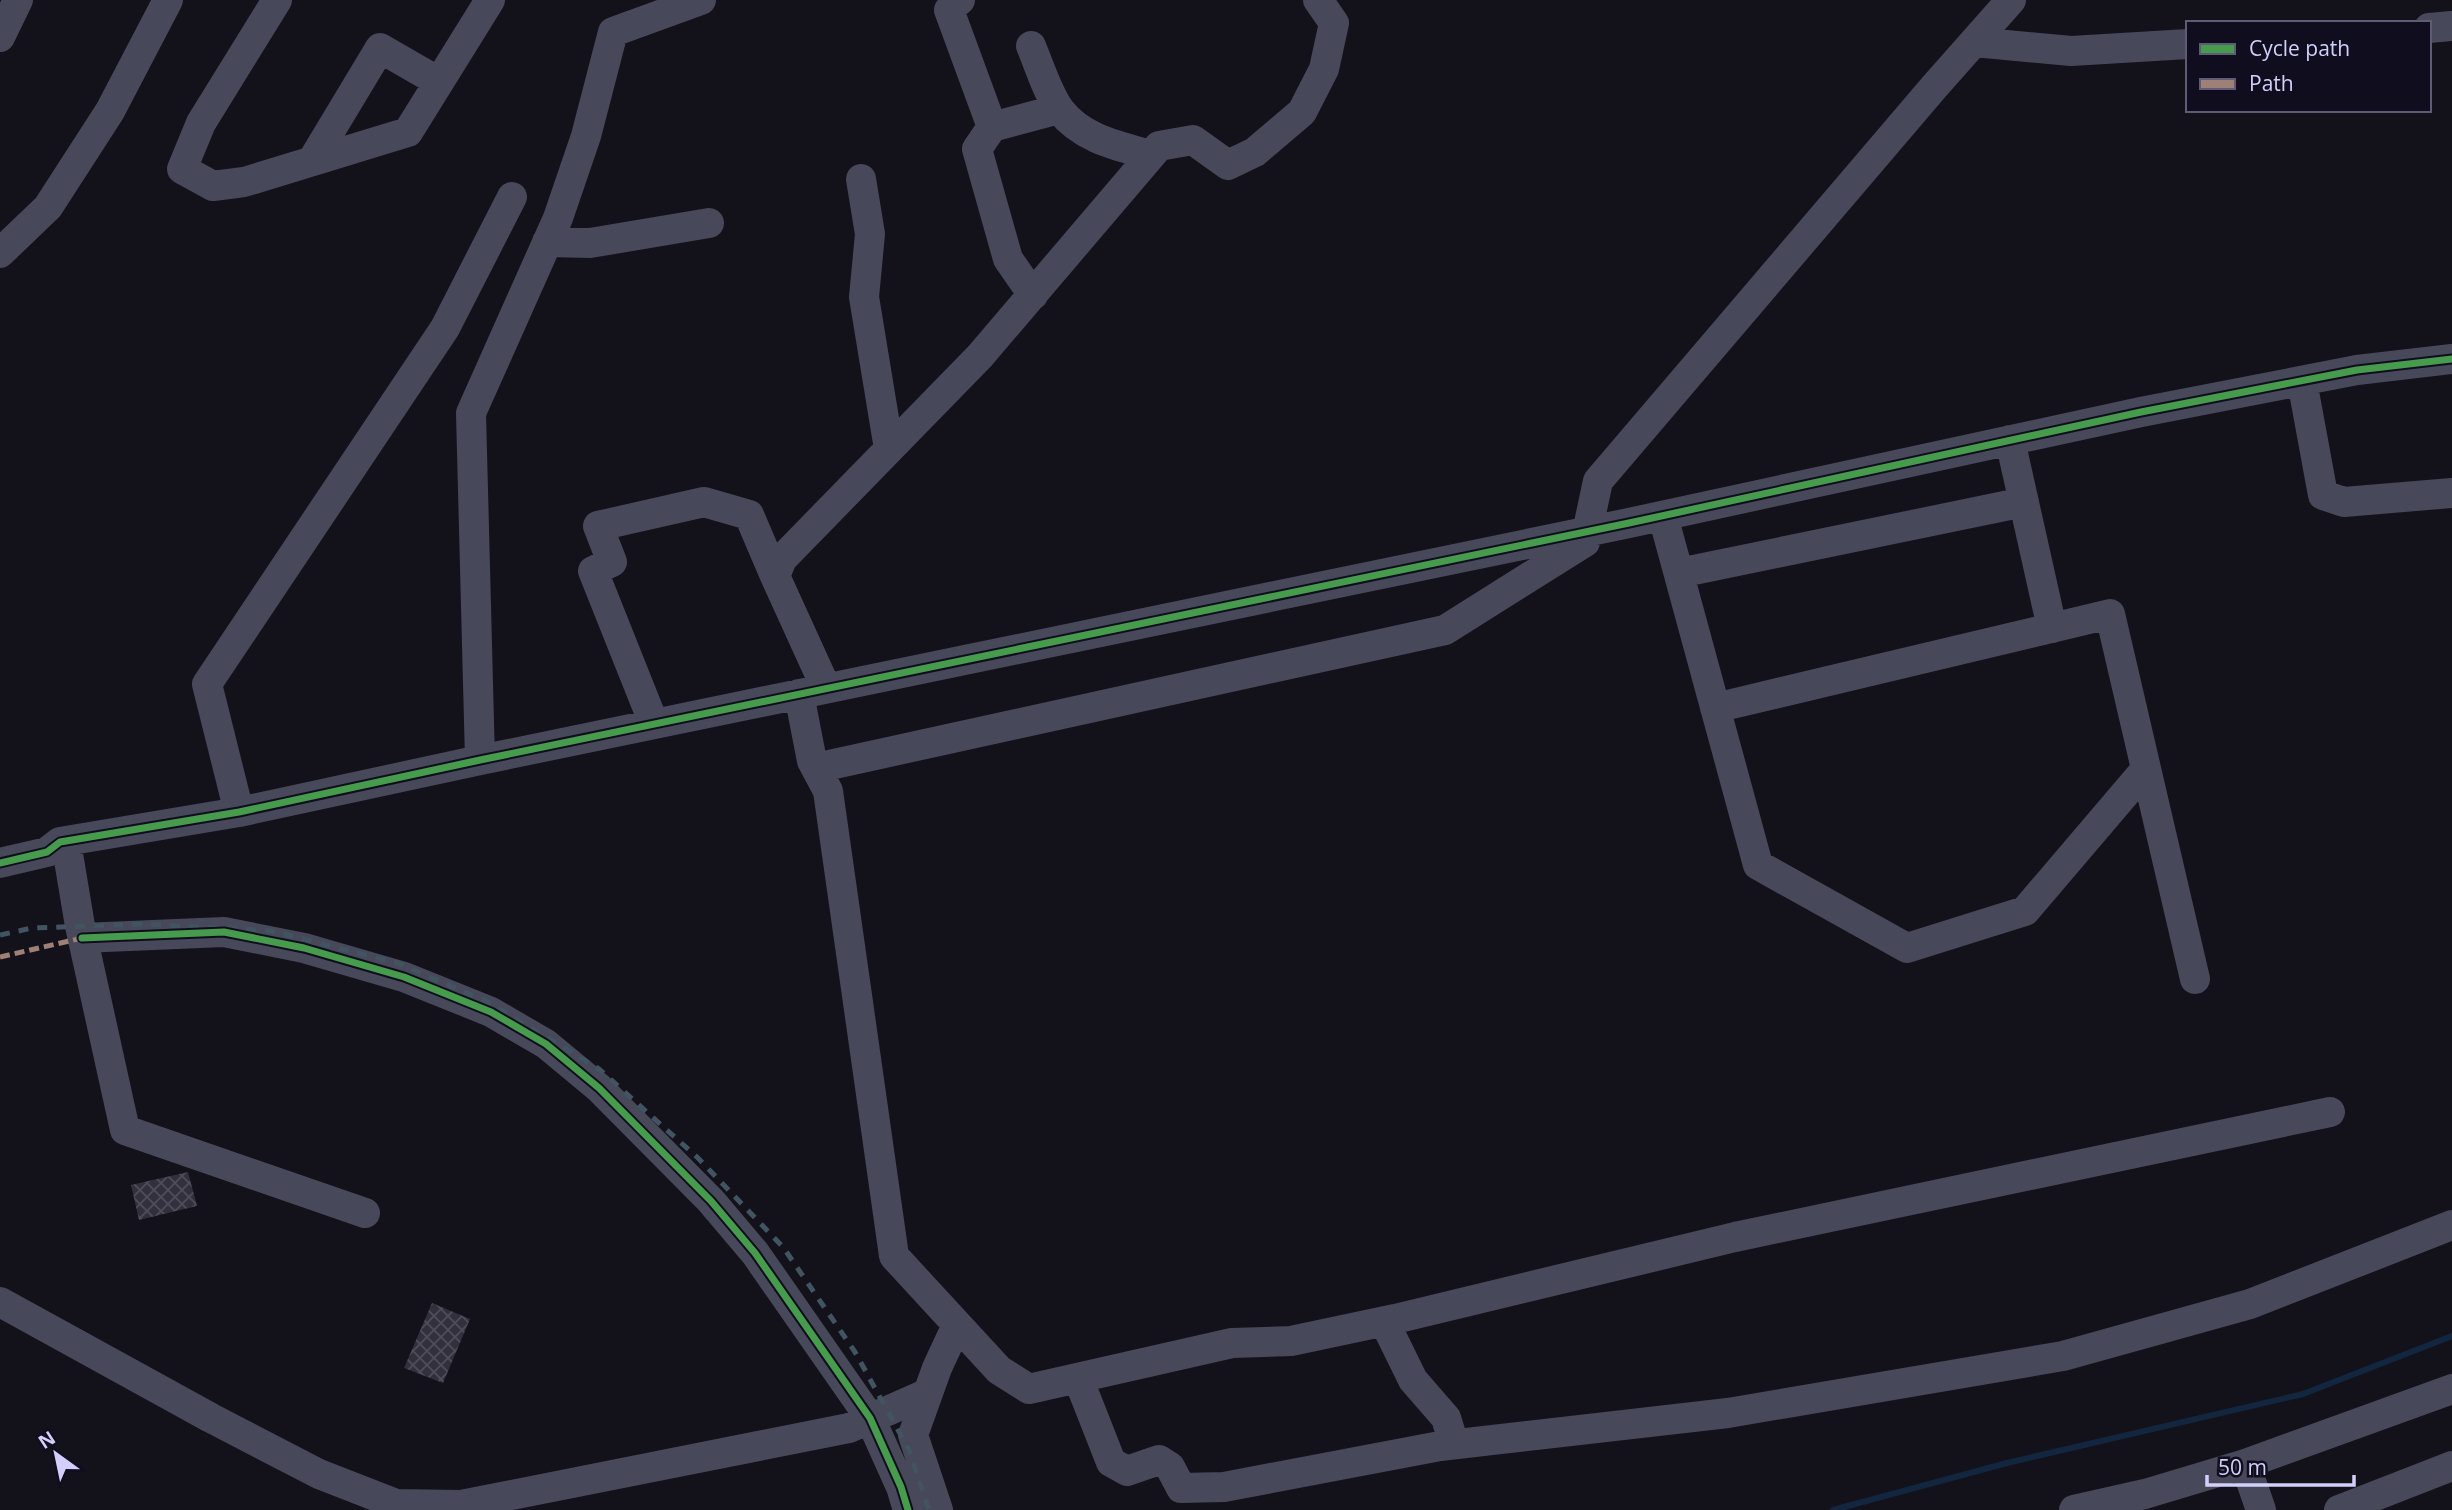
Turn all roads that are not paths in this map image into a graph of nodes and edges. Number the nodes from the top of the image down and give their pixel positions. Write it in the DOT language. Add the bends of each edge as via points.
graph roads {
  1 [pos="18,0"];
  2 [pos="167,0"];
  3 [pos="278,0"];
  4 [pos="490,0"];
  5 [pos="701,0"];
  6 [pos="960,0"];
  7 [pos="2011,0"];
  8 [pos="1326,11"];
  9 [pos="2452,26"];
  10 [pos="2431,28"];
  11 [pos="0,37"];
  12 [pos="1973,42"];
  13 [pos="2186,44"];
  14 [pos="1031,46"];
  15 [pos="439,82"];
  16 [pos="1059,109"];
  17 [pos="992,127"];
  18 [pos="1151,155"];
  19 [pos="312,161"];
  20 [pos="861,179"];
  21 [pos="512,197"];
  22 [pos="709,223"];
  23 [pos="547,242"];
  24 [pos="0,253"];
  25 [pos="1032,295"];
  26 [pos="2452,359"];
  27 [pos="2302,381"];
  28 [pos="2010,440"];
  29 [pos="889,449"];
  30 [pos="2452,493"];
  31 [pos="2024,502"];
  32 [pos="1663,516"];
  33 [pos="1589,532"];
  34 [pos="1678,573"];
  35 [pos="775,576"];
  36 [pos="2052,628"];
  37 [pos="813,691"];
  38 [pos="1715,708"];
  39 [pos="654,724"];
  40 [pos="480,760"];
  41 [pos="816,768"];
  42 [pos="2146,769"];
  43 [pos="239,812"];
  44 [pos="63,842"];
  45 [pos="0,845"];
  46 [pos="0,863"];
  47 [pos="82,938"];
  48 [pos="2195,979"];
  49 [pos="2330,1112"];
  50 [pos="365,1213"];
  51 [pos="2452,1225"];
  52 [pos="0,1303"];
  53 [pos="1384,1321"];
  54 [pos="957,1325"];
  55 [pos="1078,1378"];
  56 [pos="2452,1389"];
  57 [pos="928,1393"];
  58 [pos="870,1418"];
  59 [pos="1454,1444"];
  60 [pos="2245,1464"];
  61 [pos="2452,1466"];
  62 [pos="393,1507"];
  63 [pos="908,1510"];
  64 [pos="938,1510"];
  65 [pos="2074,1510"];
  66 [pos="2261,1510"];
  67 [pos="2339,1510"];
  1 -- 11 [label="street"];
  2 -- 24 [label="street" via="110,111 48,207"];
  3 -- 19 [label="street" via="201,123 182,169 213,186 244,182"];
  4 -- 15 [label="street"];
  5 -- 23 [label="street" via="613,32 586,136"];
  6 -- 17 [label="street" via="949,10"];
  7 -- 12 [label="street"];
  8 -- 18 [label="street" via="1324,69 1302,112 1255,152 1228,165 1193,140 1159,146"];
  9 -- 10 [label="street"];
  12 -- 13 [label="street" via="2071,51"];
  12 -- 33 [label="street" via="1598,481"];
  14 -- 16 [label="street"];
  15 -- 19 [label="street" via="408,132"];
  15 -- 19 [label="street" via="380,48"];
  16 -- 17 [label="street"];
  16 -- 18 [label="street" via="1077,129"];
  17 -- 25 [label="street" via="977,149 1008,260"];
  18 -- 25 [label="street"];
  20 -- 29 [label="street" via="870,234 864,297"];
  21 -- 43 [label="street" via="445,328 207,684"];
  22 -- 23 [label="street" via="590,243"];
  23 -- 40 [label="street" via="471,413"];
  25 -- 29 [label="street" via="981,356"];
  26 -- 27 [label="street"];
  27 -- 28 [label="street"];
  27 -- 30 [label="street" via="2323,495 2344,502"];
  28 -- 31 [label="street"];
  28 -- 32 [label="street"];
  29 -- 35 [label="street" via="782,559"];
  31 -- 34 [label="street"];
  31 -- 36 [label="street"];
  32 -- 33 [label="street"];
  32 -- 34 [label="street"];
  33 -- 37 [label="street"];
  33 -- 41 [label="street" via="1585,542 1445,630"];
  34 -- 38 [label="street"];
  35 -- 37 [label="street"];
  35 -- 39 [label="street" via="749,515 704,502 598,526 612,562 593,571"];
  36 -- 38 [label="street"];
  36 -- 42 [label="street" via="2110,614"];
  37 -- 39 [label="street"];
  37 -- 41 [label="street" via="812,761"];
  38 -- 42 [label="street" via="1758,865 1907,948 2025,911"];
  39 -- 40 [label="street"];
  40 -- 43 [label="street"];
  41 -- 54 [label="street" via="828,791 894,1256"];
  42 -- 48 [label="street"];
  43 -- 44 [label="street"];
  44 -- 45 [label="street" via="44,836"];
  44 -- 46 [label="street" via="47,852"];
  44 -- 47 [label="street"];
  47 -- 50 [label="street" via="125,1130"];
  47 -- 58 [label="street" via="224,932 304,948 404,977 491,1012 546,1044 599,1088 711,1201 755,1253"];
  49 -- 53 [label="street" via="1735,1237"];
  51 -- 59 [label="street" via="2250,1304 2063,1356 1728,1413"];
  52 -- 62 [label="street" via="319,1474"];
  53 -- 55 [label="street" via="1290,1340 1232,1343"];
  53 -- 59 [label="street" via="1413,1380 1446,1419"];
  54 -- 55 [label="street" via="999,1370 1030,1389"];
  54 -- 57 [label="street"];
  55 -- 59 [label="street" via="1111,1462 1127,1471 1159,1460 1170,1467 1181,1488 1224,1487"];
  56 -- 60 [label="street"];
  57 -- 58 [label="street"];
  57 -- 64 [label="street" via="913,1434"];
  58 -- 62 [label="street" via="836,1430 461,1505"];
  58 -- 63 [label="street"];
  60 -- 65 [label="street"];
  60 -- 66 [label="street"];
  61 -- 67 [label="street"];
}
